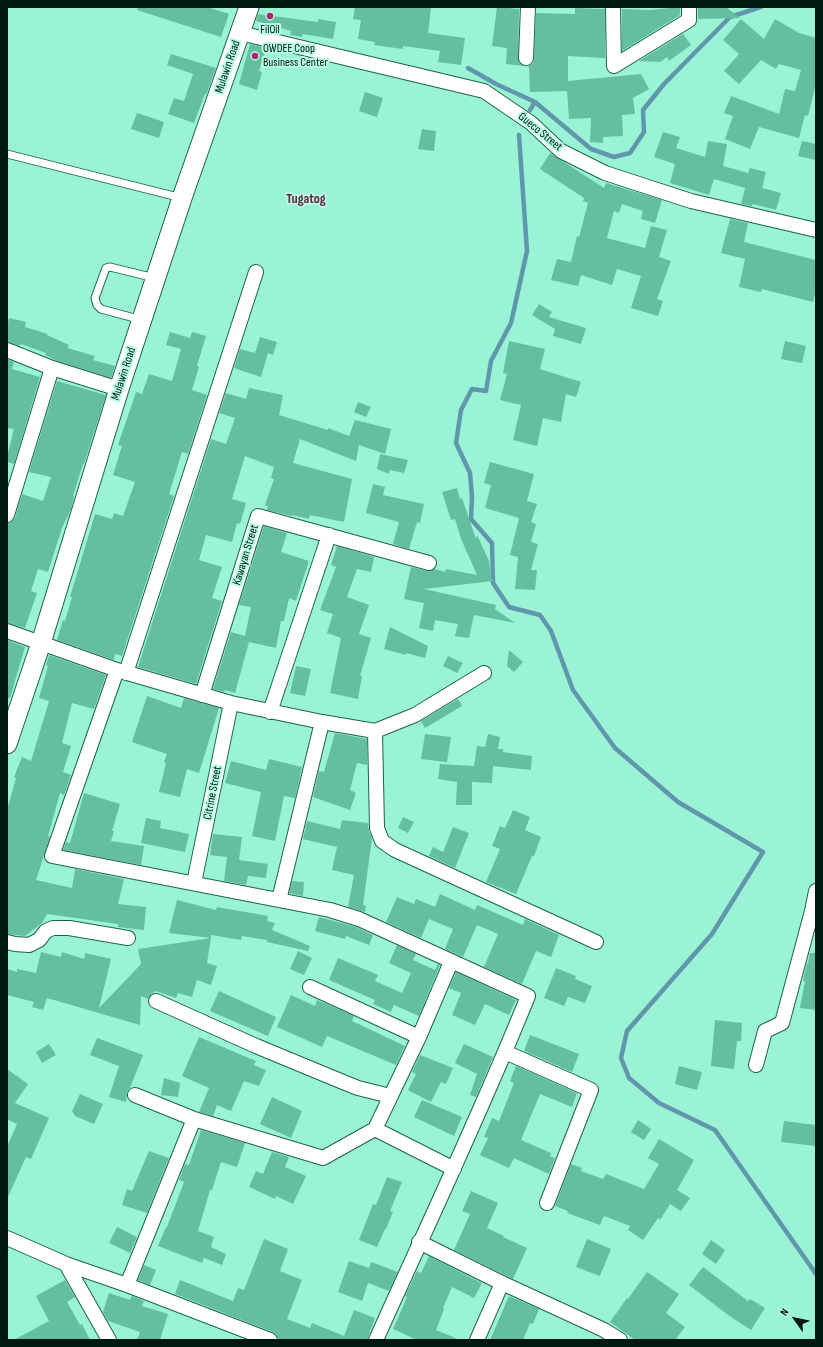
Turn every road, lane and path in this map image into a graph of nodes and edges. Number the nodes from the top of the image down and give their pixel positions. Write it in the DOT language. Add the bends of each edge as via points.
graph roads {
  1 [pos="249,7"];
  2 [pos="528,7"];
  3 [pos="613,7"];
  4 [pos="689,7"];
  5 [pos="240,33"];
  6 [pos="526,58"];
  7 [pos="7,154"];
  8 [pos="182,198"];
  9 [pos="816,230"];
  10 [pos="256,272"];
  11 [pos="156,278"];
  12 [pos="142,320"];
  13 [pos="7,350"];
  14 [pos="52,368"];
  15 [pos="119,389"];
  16 [pos="7,515"];
  17 [pos="329,536"];
  18 [pos="429,563"];
  19 [pos="7,631"];
  20 [pos="41,643"];
  21 [pos="122,672"];
  22 [pos="484,673"];
  23 [pos="202,695"];
  24 [pos="231,703"];
  25 [pos="270,712"];
  26 [pos="322,722"];
  27 [pos="375,731"];
  28 [pos="7,744"];
  29 [pos="194,883"];
  30 [pos="816,891"];
  31 [pos="279,900"];
  32 [pos="814,911"];
  33 [pos="128,938"];
  34 [pos="7,942"];
  35 [pos="596,942"];
  36 [pos="451,962"];
  37 [pos="310,987"];
  38 [pos="156,1001"];
  39 [pos="419,1037"];
  40 [pos="506,1052"];
  41 [pos="756,1065"];
  42 [pos="136,1096"];
  43 [pos="390,1096"];
  44 [pos="194,1119"];
  45 [pos="375,1128"];
  46 [pos="454,1169"];
  47 [pos="547,1202"];
  48 [pos="7,1238"];
  49 [pos="420,1242"];
  50 [pos="66,1264"];
  51 [pos="502,1282"];
  52 [pos="127,1285"];
  53 [pos="109,1340"];
  54 [pos="270,1340"];
  55 [pos="376,1340"];
  56 [pos="477,1340"];
  57 [pos="620,1340"];
  1 -- 5 [label="main road, Mulawin Road"];
  2 -- 6 [label="street"];
  3 -- 4 [label="street" via="614,66 689,20"];
  5 -- 8 [label="main road, Mulawin Road"];
  5 -- 9 [label="street, Gueco Street" via="484,91 531,123 561,151 605,173 691,201"];
  7 -- 8 [label="lane"];
  8 -- 11 [label="main road, Mulawin Road"];
  10 -- 21 [label="street"];
  11 -- 12 [label="main road, Mulawin Road"];
  11 -- 12 [label="lane" via="106,268 95,298 101,309"];
  12 -- 15 [label="main road, Mulawin Road"];
  13 -- 14 [label="street"];
  14 -- 15 [label="street"];
  14 -- 16 [label="street"];
  15 -- 20 [label="main road, Mulawin Road"];
  17 -- 18 [label="street, Kawayan Street"];
  17 -- 23 [label="street, Kawayan Street" via="258,516"];
  17 -- 25 [label="street"];
  19 -- 20 [label="street"];
  20 -- 21 [label="street"];
  20 -- 28 [label="main road, Mulawin Road"];
  21 -- 23 [label="street"];
  21 -- 29 [label="street" via="52,856"];
  22 -- 27 [label="street" via="415,715"];
  23 -- 24 [label="street"];
  24 -- 25 [label="street"];
  24 -- 29 [label="street, Citrine Street"];
  25 -- 26 [label="street"];
  26 -- 27 [label="street"];
  26 -- 31 [label="street"];
  27 -- 35 [label="street" via="378,828 382,842"];
  29 -- 31 [label="street"];
  30 -- 32 [label="street"];
  31 -- 36 [label="street" via="330,910 359,919"];
  32 -- 41 [label="street" via="782,1022 765,1031"];
  33 -- 34 [label="street" via="69,928 53,928 29,945"];
  36 -- 39 [label="street"];
  36 -- 40 [label="street" via="528,996"];
  37 -- 39 [label="street"];
  38 -- 43 [label="street" via="343,1082"];
  39 -- 43 [label="street"];
  40 -- 46 [label="street"];
  40 -- 47 [label="street" via="591,1090"];
  42 -- 44 [label="street"];
  43 -- 45 [label="street"];
  44 -- 45 [label="street" via="323,1158"];
  44 -- 52 [label="street"];
  45 -- 46 [label="street"];
  46 -- 49 [label="street"];
  48 -- 50 [label="street"];
  49 -- 51 [label="street"];
  49 -- 55 [label="street"];
  50 -- 52 [label="street"];
  50 -- 53 [label="street"];
  51 -- 56 [label="street"];
  51 -- 57 [label="street"];
  52 -- 54 [label="street"];
}
